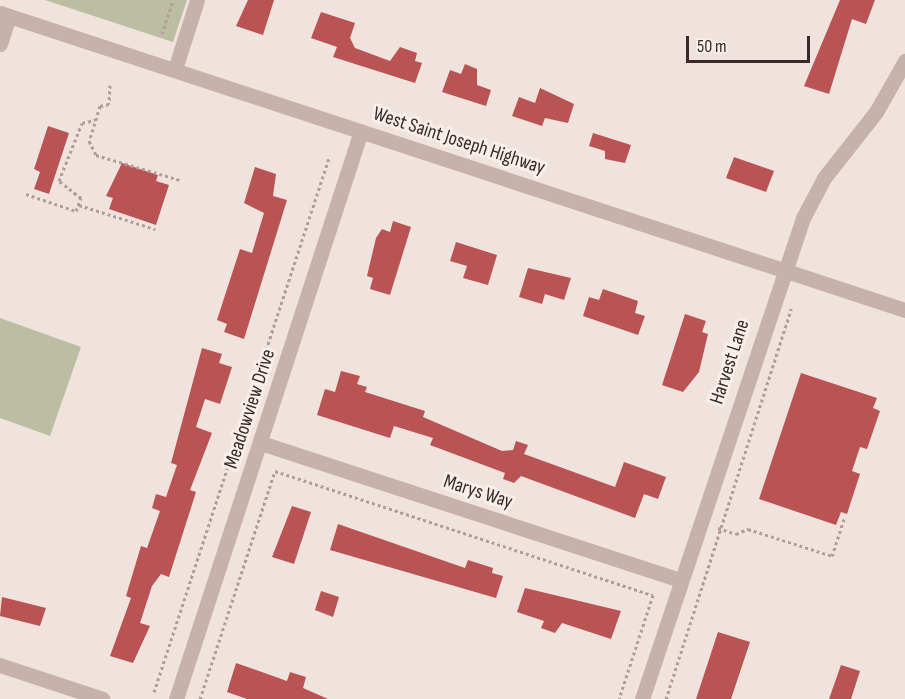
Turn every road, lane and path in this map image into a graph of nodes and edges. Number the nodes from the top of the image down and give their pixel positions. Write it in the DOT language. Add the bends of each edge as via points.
graph roads {
  1 [pos="173,0"];
  2 [pos="197,0"];
  3 [pos="4,15"];
  4 [pos="162,34"];
  5 [pos="0,44"];
  6 [pos="905,61"];
  7 [pos="175,69"];
  8 [pos="110,85"];
  9 [pos="95,120"];
  10 [pos="361,131"];
  11 [pos="329,158"];
  12 [pos="180,180"];
  13 [pos="26,194"];
  14 [pos="78,204"];
  15 [pos="154,229"];
  16 [pos="783,269"];
  17 [pos="791,309"];
  18 [pos="905,310"];
  19 [pos="261,443"];
  20 [pos="844,518"];
  21 [pos="718,528"];
  22 [pos="681,580"];
  23 [pos="0,665"];
  24 [pos="154,692"];
  25 [pos="103,699"];
  26 [pos="176,699"];
  27 [pos="200,699"];
  28 [pos="619,699"];
  29 [pos="642,699"];
  30 [pos="666,699"];
  1 -- 4 [label="path"];
  2 -- 7 [label="street"];
  3 -- 5 [label="street"];
  3 -- 7 [label="street, West Saint Joseph Highway"];
  6 -- 16 [label="street, Harvest Lane" via="876,112 812,197"];
  7 -- 10 [label="street, West Saint Joseph Highway"];
  8 -- 9 [label="path" via="109,104 100,106"];
  9 -- 12 [label="path" via="89,141 96,155"];
  9 -- 14 [label="path" via="82,123 59,181 81,198"];
  10 -- 16 [label="street, West Saint Joseph Highway"];
  10 -- 19 [label="street, Meadowview Drive"];
  11 -- 24 [label="path"];
  13 -- 14 [label="path" via="76,211"];
  14 -- 15 [label="path"];
  16 -- 18 [label="street, West Saint Joseph Highway"];
  16 -- 22 [label="street, Harvest Lane"];
  17 -- 21 [label="path"];
  19 -- 22 [label="street, Marys Way"];
  19 -- 26 [label="street, Meadowview Drive"];
  20 -- 21 [label="path" via="832,556 748,529 736,534"];
  21 -- 30 [label="path"];
  22 -- 29 [label="street, Harvest Lane"];
  23 -- 25 [label="street"];
  27 -- 28 [label="path" via="275,471 653,595"];
}
